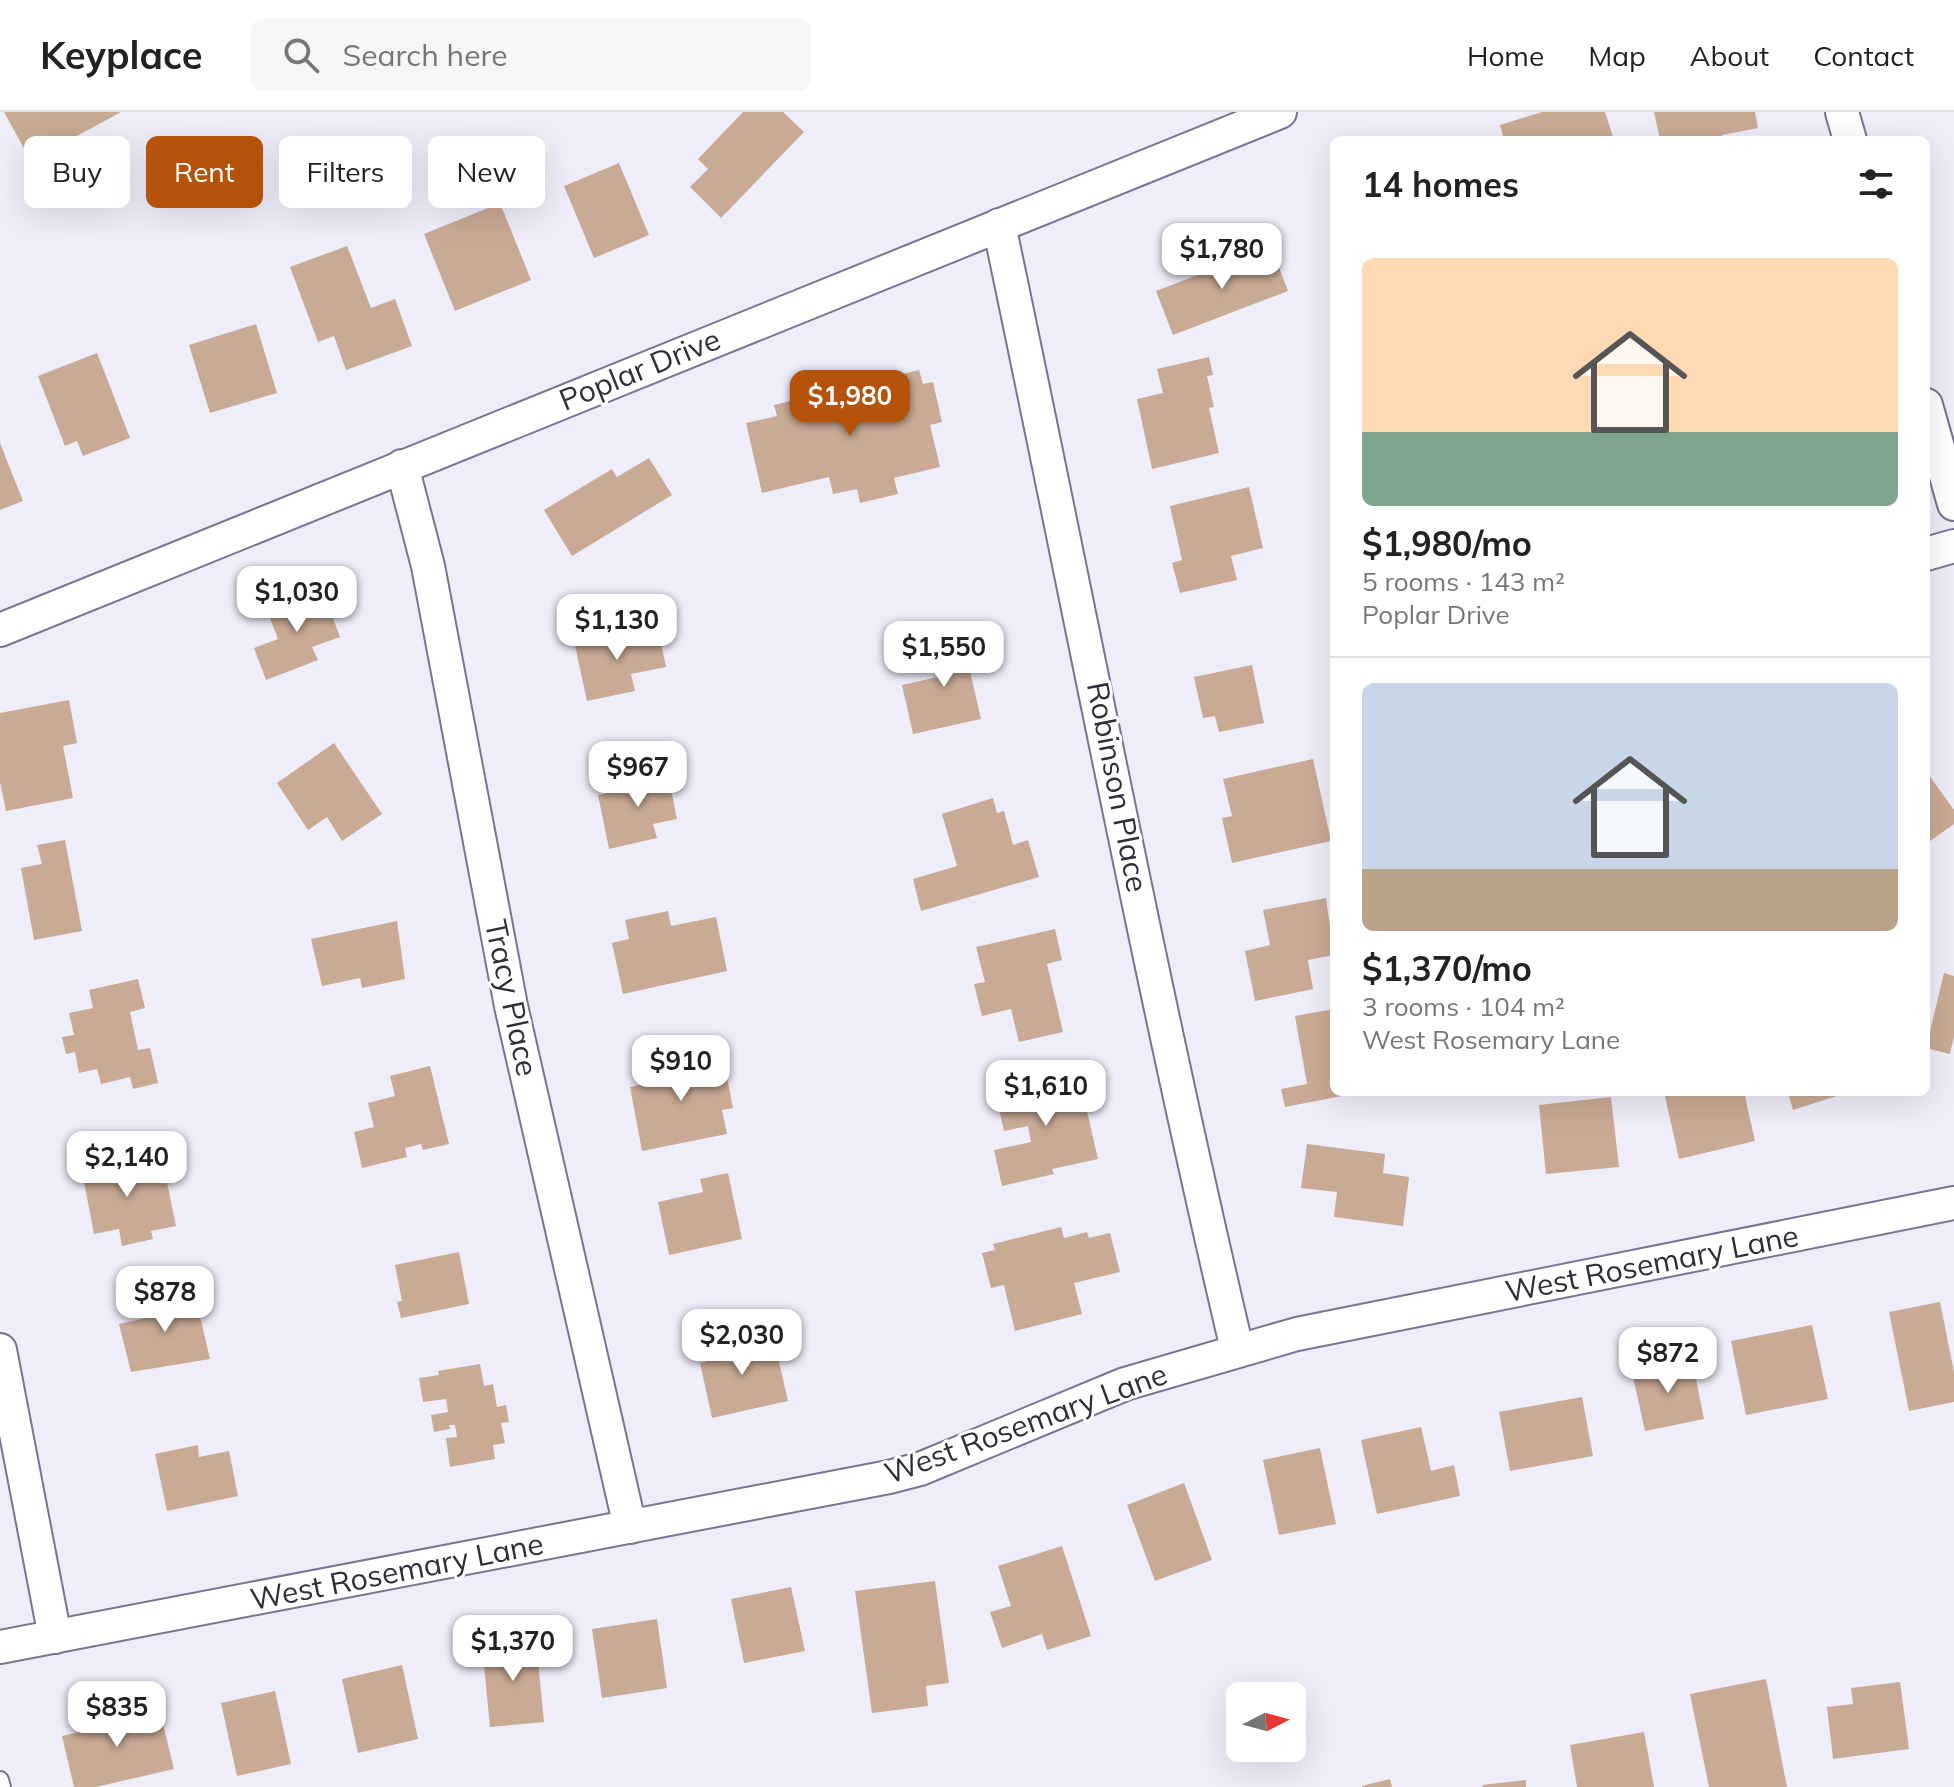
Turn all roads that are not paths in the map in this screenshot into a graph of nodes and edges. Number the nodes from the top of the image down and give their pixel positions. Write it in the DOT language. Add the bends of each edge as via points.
graph roads {
  1 [pos="1280,112"];
  2 [pos="1842,112"];
  3 [pos="1849,136"];
  4 [pos="999,225"];
  5 [pos="1930,419"];
  6 [pos="402,466"];
  7 [pos="1954,504"];
  8 [pos="1954,546"];
  9 [pos="1930,553"];
  10 [pos="0,630"];
  11 [pos="1954,1203"];
  12 [pos="1237,1349"];
  13 [pos="0,1350"];
  14 [pos="630,1527"];
  15 [pos="55,1637"];
  16 [pos="0,1647"];
  17 [pos="0,1780"];
  18 [pos="2,1787"];
  1 -- 4 [label="street, Poplar Drive"];
  2 -- 3 [label="street"];
  4 -- 6 [label="street, Poplar Drive"];
  4 -- 12 [label="street, Robinson Place" via="1179,1102"];
  5 -- 7 [label="street"];
  6 -- 10 [label="street, Poplar Drive"];
  6 -- 14 [label="street, Tracy Place" via="428,566 511,1006"];
  8 -- 9 [label="street"];
  11 -- 12 [label="street, West Rosemary Lane"];
  12 -- 14 [label="street, West Rosemary Lane" via="1125,1384 920,1469"];
  13 -- 15 [label="street"];
  14 -- 15 [label="street, West Rosemary Lane"];
  15 -- 16 [label="street, West Rosemary Lane"];
  17 -- 18 [label="lane"];
}
